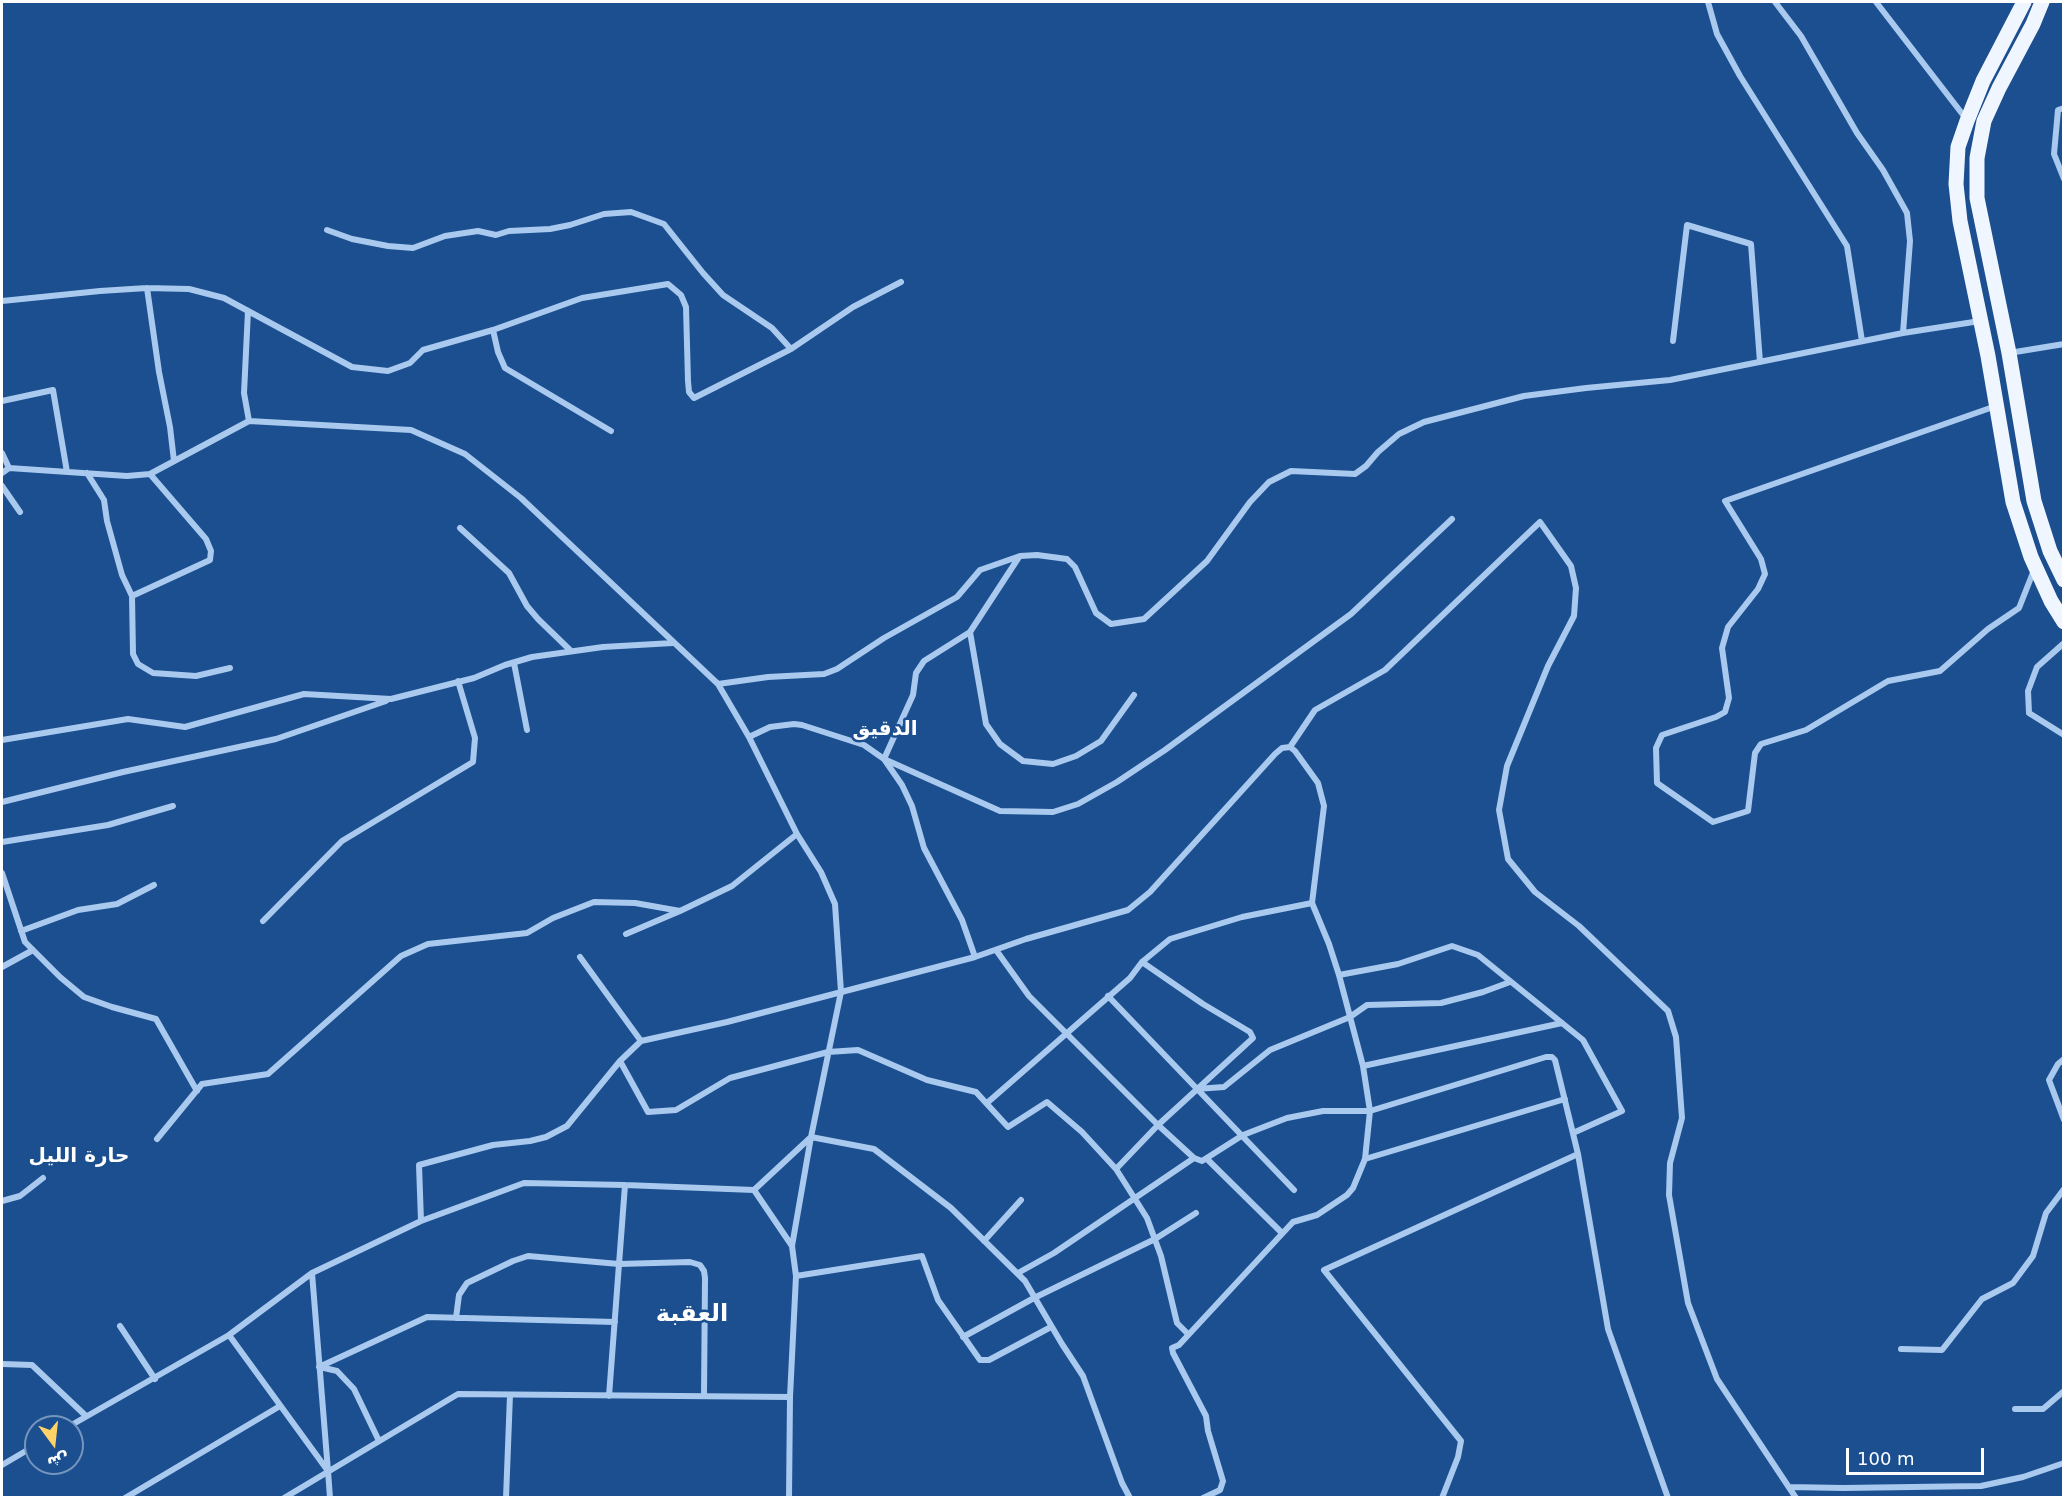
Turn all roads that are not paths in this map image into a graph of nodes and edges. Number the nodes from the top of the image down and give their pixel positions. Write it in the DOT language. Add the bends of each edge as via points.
graph roads {
  1 [pos="1708,2"];
  2 [pos="1774,2"];
  3 [pos="1876,2"];
  4 [pos="2024,2"];
  5 [pos="2042,2"];
  6 [pos="2064,108"];
  7 [pos="1967,120"];
  8 [pos="2064,179"];
  9 [pos="327,230"];
  10 [pos="901,282"];
  11 [pos="147,288"];
  12 [pos="2,301"];
  13 [pos="248,311"];
  14 [pos="1980,321"];
  15 [pos="493,330"];
  16 [pos="1903,333"];
  17 [pos="1673,341"];
  18 [pos="1862,341"];
  19 [pos="2064,344"];
  20 [pos="791,349"];
  21 [pos="2008,353"];
  22 [pos="1988,356"];
  23 [pos="1760,362"];
  24 [pos="2,401"];
  25 [pos="1996,406"];
  26 [pos="249,421"];
  27 [pos="611,431"];
  28 [pos="2,453"];
  29 [pos="174,461"];
  30 [pos="9,468"];
  31 [pos="67,472"];
  32 [pos="2,473"];
  33 [pos="87,473"];
  34 [pos="150,474"];
  35 [pos="2,486"];
  36 [pos="20,512"];
  37 [pos="1452,519"];
  38 [pos="460,528"];
  39 [pos="1020,556"];
  40 [pos="2036,567"];
  41 [pos="2064,580"];
  42 [pos="132,596"];
  43 [pos="2064,621"];
  44 [pos="970,632"];
  45 [pos="673,643"];
  46 [pos="2064,643"];
  47 [pos="571,651"];
  48 [pos="514,663"];
  49 [pos="230,668"];
  50 [pos="458,681"];
  51 [pos="718,684"];
  52 [pos="1134,694"];
  53 [pos="391,699"];
  54 [pos="527,730"];
  55 [pos="2064,735"];
  56 [pos="749,737"];
  57 [pos="2,740"];
  58 [pos="1290,747"];
  59 [pos="884,759"];
  60 [pos="2,802"];
  61 [pos="173,806"];
  62 [pos="797,834"];
  63 [pos="2,842"];
  64 [pos="2,873"];
  65 [pos="154,885"];
  66 [pos="1312,903"];
  67 [pos="680,911"];
  68 [pos="263,921"];
  69 [pos="21,931"];
  70 [pos="626,934"];
  71 [pos="33,950"];
  72 [pos="996,950"];
  73 [pos="580,957"];
  74 [pos="975,957"];
  75 [pos="1142,962"];
  76 [pos="2,967"];
  77 [pos="1339,975"];
  78 [pos="1510,982"];
  79 [pos="841,992"];
  80 [pos="1108,996"];
  81 [pos="1350,1017"];
  82 [pos="1562,1023"];
  83 [pos="1065,1032"];
  84 [pos="641,1041"];
  85 [pos="828,1052"];
  86 [pos="2064,1059"];
  87 [pos="620,1062"];
  88 [pos="1363,1066"];
  89 [pos="1196,1089"];
  90 [pos="197,1090"];
  91 [pos="1565,1099"];
  92 [pos="987,1103"];
  93 [pos="1370,1111"];
  94 [pos="2064,1120"];
  95 [pos="1158,1125"];
  96 [pos="1573,1133"];
  97 [pos="1243,1135"];
  98 [pos="811,1137"];
  99 [pos="157,1139"];
  100 [pos="1578,1154"];
  101 [pos="1194,1158"];
  102 [pos="1207,1159"];
  103 [pos="1365,1159"];
  104 [pos="1116,1169"];
  105 [pos="43,1178"];
  106 [pos="625,1185"];
  107 [pos="2064,1189"];
  108 [pos="754,1190"];
  109 [pos="1294,1190"];
  110 [pos="1135,1198"];
  111 [pos="1021,1200"];
  112 [pos="2,1201"];
  113 [pos="1196,1213"];
  114 [pos="421,1221"];
  115 [pos="1282,1233"];
  116 [pos="1155,1239"];
  117 [pos="984,1241"];
  118 [pos="792,1246"];
  119 [pos="619,1264"];
  120 [pos="312,1273"];
  121 [pos="1018,1273"];
  122 [pos="796,1276"];
  123 [pos="1034,1298"];
  124 [pos="456,1318"];
  125 [pos="615,1322"];
  126 [pos="120,1326"];
  127 [pos="1051,1327"];
  128 [pos="1188,1334"];
  129 [pos="229,1335"];
  130 [pos="963,1337"];
  131 [pos="1901,1349"];
  132 [pos="2,1364"];
  133 [pos="320,1367"];
  134 [pos="155,1379"];
  135 [pos="2064,1391"];
  136 [pos="510,1395"];
  137 [pos="609,1396"];
  138 [pos="704,1396"];
  139 [pos="790,1397"];
  140 [pos="280,1406"];
  141 [pos="2015,1409"];
  142 [pos="86,1416"];
  143 [pos="379,1441"];
  144 [pos="24,1452"];
  145 [pos="2064,1463"];
  146 [pos="2,1465"];
  147 [pos="328,1471"];
  148 [pos="1789,1487"];
  149 [pos="125,1497"];
  150 [pos="284,1497"];
  151 [pos="330,1497"];
  152 [pos="506,1497"];
  153 [pos="789,1497"];
  154 [pos="1130,1497"];
  155 [pos="1203,1497"];
  156 [pos="1442,1497"];
  157 [pos="1668,1497"];
  158 [pos="1796,1497"];
  1 -- 18 [label="street" via="1717,34 1740,76 1847,246"];
  2 -- 16 [label="street" via="1801,36 1907,213 1910,241"];
  3 -- 7 [label="street"];
  4 -- 7 [label="main road"];
  5 -- 21 [label="main road" via="1984,120 1977,158 1977,198"];
  6 -- 8 [label="street" via="2058,110 2054,154"];
  7 -- 14 [label="main road" via="1958,147 1956,184"];
  9 -- 20 [label="street" via="352,239 413,248 445,236 550,229 604,214 631,212 664,224 723,295 772,328"];
  10 -- 20 [label="street" via="853,307"];
  11 -- 12 [label="street"];
  11 -- 13 [label="street" via="189,289 225,297"];
  11 -- 29 [label="street"];
  13 -- 15 [label="street" via="352,366 388,371 410,363 423,350"];
  13 -- 26 [label="street" via="244,393"];
  14 -- 16 [label="street"];
  14 -- 22 [label="main road"];
  15 -- 20 [label="street" via="582,298 668,284 681,295 686,307 688,381 694,398"];
  15 -- 27 [label="street" via="505,368"];
  16 -- 18 [label="street"];
  17 -- 23 [label="street" via="1687,225 1751,244"];
  18 -- 23 [label="street"];
  19 -- 21 [label="street"];
  21 -- 22 [label="main road"];
  21 -- 41 [label="main road" via="2034,501"];
  22 -- 25 [label="main road"];
  23 -- 39 [label="street" via="1670,380 1524,396 1425,422 1398,434 1355,474 1291,471 1269,482 1207,561 1144,619 1111,624 1096,613 1075,567 1067,559"];
  24 -- 31 [label="street" via="53,390"];
  25 -- 40 [label="main road" via="2013,502"];
  25 -- 40 [label="street" via="1725,501 1761,559 1765,574 1728,627 1722,648 1729,698 1725,712 1662,735 1656,748 1657,783 1713,822 1748,811 1755,753 1761,744 1806,730 1888,681 1940,671 2019,608"];
  26 -- 29 [label="street"];
  26 -- 45 [label="street" via="411,430 465,454 521,498"];
  28 -- 30 [label="street"];
  29 -- 34 [label="street"];
  30 -- 31 [label="street"];
  30 -- 32 [label="street"];
  31 -- 33 [label="street"];
  33 -- 34 [label="street"];
  33 -- 42 [label="street" via="104,500 122,575"];
  34 -- 42 [label="street" via="206,539 210,560"];
  35 -- 36 [label="street"];
  37 -- 59 [label="street" via="1351,614 1165,750 1078,804 1053,812 1000,811"];
  38 -- 47 [label="street" via="509,573 527,606"];
  39 -- 44 [label="street"];
  39 -- 51 [label="street" via="980,570 957,597 837,669 825,674"];
  40 -- 43 [label="main road"];
  42 -- 49 [label="street" via="134,654 138,664 153,673 196,676"];
  44 -- 52 [label="street" via="986,724 1000,744 1023,761 1053,764 1101,741"];
  44 -- 59 [label="street" via="924,661"];
  45 -- 47 [label="street"];
  45 -- 51 [label="street"];
  46 -- 55 [label="street" via="2037,667 2028,691 2029,713"];
  47 -- 48 [label="street"];
  48 -- 50 [label="street"];
  48 -- 54 [label="street"];
  50 -- 53 [label="street"];
  50 -- 68 [label="street" via="475,738 473,762 342,841"];
  51 -- 56 [label="street"];
  53 -- 57 [label="street" via="304,694 185,727 128,719"];
  53 -- 60 [label="street" via="276,739 123,771"];
  56 -- 59 [label="street" via="770,727 802,725 864,745"];
  56 -- 62 [label="street"];
  58 -- 66 [label="street" via="1318,783 1324,806"];
  58 -- 72 [label="street" via="1275,754 1128,910"];
  58 -- 148 [label="street" via="1315,710 1385,670 1540,522 1571,566 1576,588 1574,616 1548,666 1507,766 1499,810 1508,859 1535,892 1579,926 1668,1011 1676,1037 1682,1118 1670,1163 1669,1196 1688,1303 1717,1379"];
  59 -- 74 [label="street" via="912,806 924,848 962,920"];
  61 -- 63 [label="street" via="108,825"];
  62 -- 67 [label="street" via="732,886"];
  62 -- 79 [label="street" via="835,903"];
  64 -- 69 [label="street"];
  65 -- 69 [label="street" via="117,904 78,910"];
  66 -- 75 [label="street" via="1242,917 1170,939"];
  66 -- 77 [label="street"];
  67 -- 70 [label="street"];
  67 -- 90 [label="street" via="635,903 594,902 527,933 428,944 401,956 268,1074 202,1084"];
  69 -- 71 [label="street"];
  71 -- 76 [label="street"];
  71 -- 90 [label="street" via="84,997 156,1019"];
  72 -- 74 [label="street"];
  72 -- 83 [label="street" via="1029,996"];
  73 -- 84 [label="street"];
  74 -- 79 [label="street"];
  75 -- 80 [label="street"];
  75 -- 89 [label="street" via="1250,1032 1253,1038"];
  77 -- 78 [label="street" via="1398,964 1452,946 1478,955"];
  77 -- 81 [label="street"];
  78 -- 81 [label="street" via="1442,1003 1367,1005"];
  78 -- 82 [label="street"];
  79 -- 84 [label="street"];
  79 -- 85 [label="street"];
  80 -- 83 [label="street"];
  80 -- 89 [label="street"];
  81 -- 88 [label="street"];
  81 -- 89 [label="street" via="1270,1050 1224,1087"];
  82 -- 88 [label="street"];
  82 -- 96 [label="street" via="1583,1040 1622,1111"];
  83 -- 92 [label="street"];
  83 -- 95 [label="street"];
  84 -- 87 [label="street"];
  85 -- 87 [label="street" via="730,1078 676,1110 648,1112"];
  85 -- 92 [label="street" via="858,1050 927,1080 976,1092"];
  85 -- 98 [label="street"];
  86 -- 94 [label="street" via="2049,1080"];
  87 -- 114 [label="street" via="567,1126 546,1137 493,1145 419,1165"];
  88 -- 93 [label="street"];
  89 -- 95 [label="street"];
  89 -- 97 [label="street"];
  90 -- 99 [label="street"];
  91 -- 93 [label="street" via="1555,1060 1546,1057"];
  91 -- 96 [label="street"];
  91 -- 103 [label="street"];
  92 -- 104 [label="street" via="1008,1127 1047,1102"];
  93 -- 97 [label="street" via="1323,1111 1296,1116"];
  93 -- 103 [label="street"];
  95 -- 101 [label="street"];
  95 -- 104 [label="street"];
  96 -- 100 [label="street"];
  97 -- 102 [label="street"];
  97 -- 109 [label="street"];
  98 -- 108 [label="street"];
  98 -- 117 [label="street" via="874,1149 951,1208"];
  98 -- 118 [label="street"];
  100 -- 156 [label="street" via="1324,1270 1461,1441"];
  100 -- 157 [label="street" via="1608,1329"];
  101 -- 102 [label="street"];
  101 -- 110 [label="street"];
  102 -- 115 [label="street"];
  103 -- 115 [label="street" via="1347,1195 1317,1215 1293,1222"];
  104 -- 110 [label="street"];
  105 -- 112 [label="street" via="20,1196"];
  106 -- 108 [label="street"];
  106 -- 114 [label="street" via="524,1184"];
  106 -- 119 [label="street"];
  107 -- 131 [label="street" via="2046,1213 2033,1256 2013,1283 1982,1299 1942,1350"];
  108 -- 118 [label="street"];
  110 -- 116 [label="street"];
  110 -- 121 [label="street"];
  111 -- 117 [label="street"];
  113 -- 116 [label="street"];
  114 -- 120 [label="street"];
  115 -- 128 [label="street"];
  116 -- 123 [label="street"];
  116 -- 128 [label="street" via="1177,1323"];
  117 -- 121 [label="street"];
  118 -- 122 [label="street"];
  119 -- 124 [label="street" via="528,1256 467,1283 459,1295"];
  119 -- 125 [label="street"];
  119 -- 138 [label="street" via="690,1262 704,1271"];
  120 -- 129 [label="street"];
  120 -- 133 [label="street"];
  121 -- 123 [label="street"];
  122 -- 130 [label="street" via="922,1256 938,1300"];
  122 -- 139 [label="street"];
  123 -- 127 [label="street"];
  123 -- 130 [label="street"];
  124 -- 125 [label="street"];
  124 -- 133 [label="street" via="427,1317"];
  125 -- 137 [label="street"];
  126 -- 134 [label="street"];
  127 -- 130 [label="street" via="989,1360 980,1360"];
  127 -- 154 [label="street" via="1083,1376"];
  128 -- 155 [label="street" via="1172,1348 1173,1353 1206,1416 1223,1481 1220,1490"];
  129 -- 134 [label="street"];
  129 -- 140 [label="street"];
  132 -- 142 [label="street" via="32,1365"];
  133 -- 143 [label="street" via="337,1371 354,1389"];
  133 -- 147 [label="street"];
  134 -- 142 [label="street"];
  135 -- 141 [label="street" via="2043,1409"];
  136 -- 137 [label="street"];
  136 -- 143 [label="street" via="458,1394"];
  136 -- 152 [label="street"];
  137 -- 138 [label="street"];
  138 -- 139 [label="street"];
  139 -- 153 [label="street"];
  140 -- 147 [label="street"];
  140 -- 149 [label="street"];
  143 -- 147 [label="street"];
  144 -- 146 [label="street"];
  145 -- 148 [label="street" via="1981,1486"];
  147 -- 150 [label="street"];
  147 -- 151 [label="street"];
  148 -- 158 [label="street"];
}
